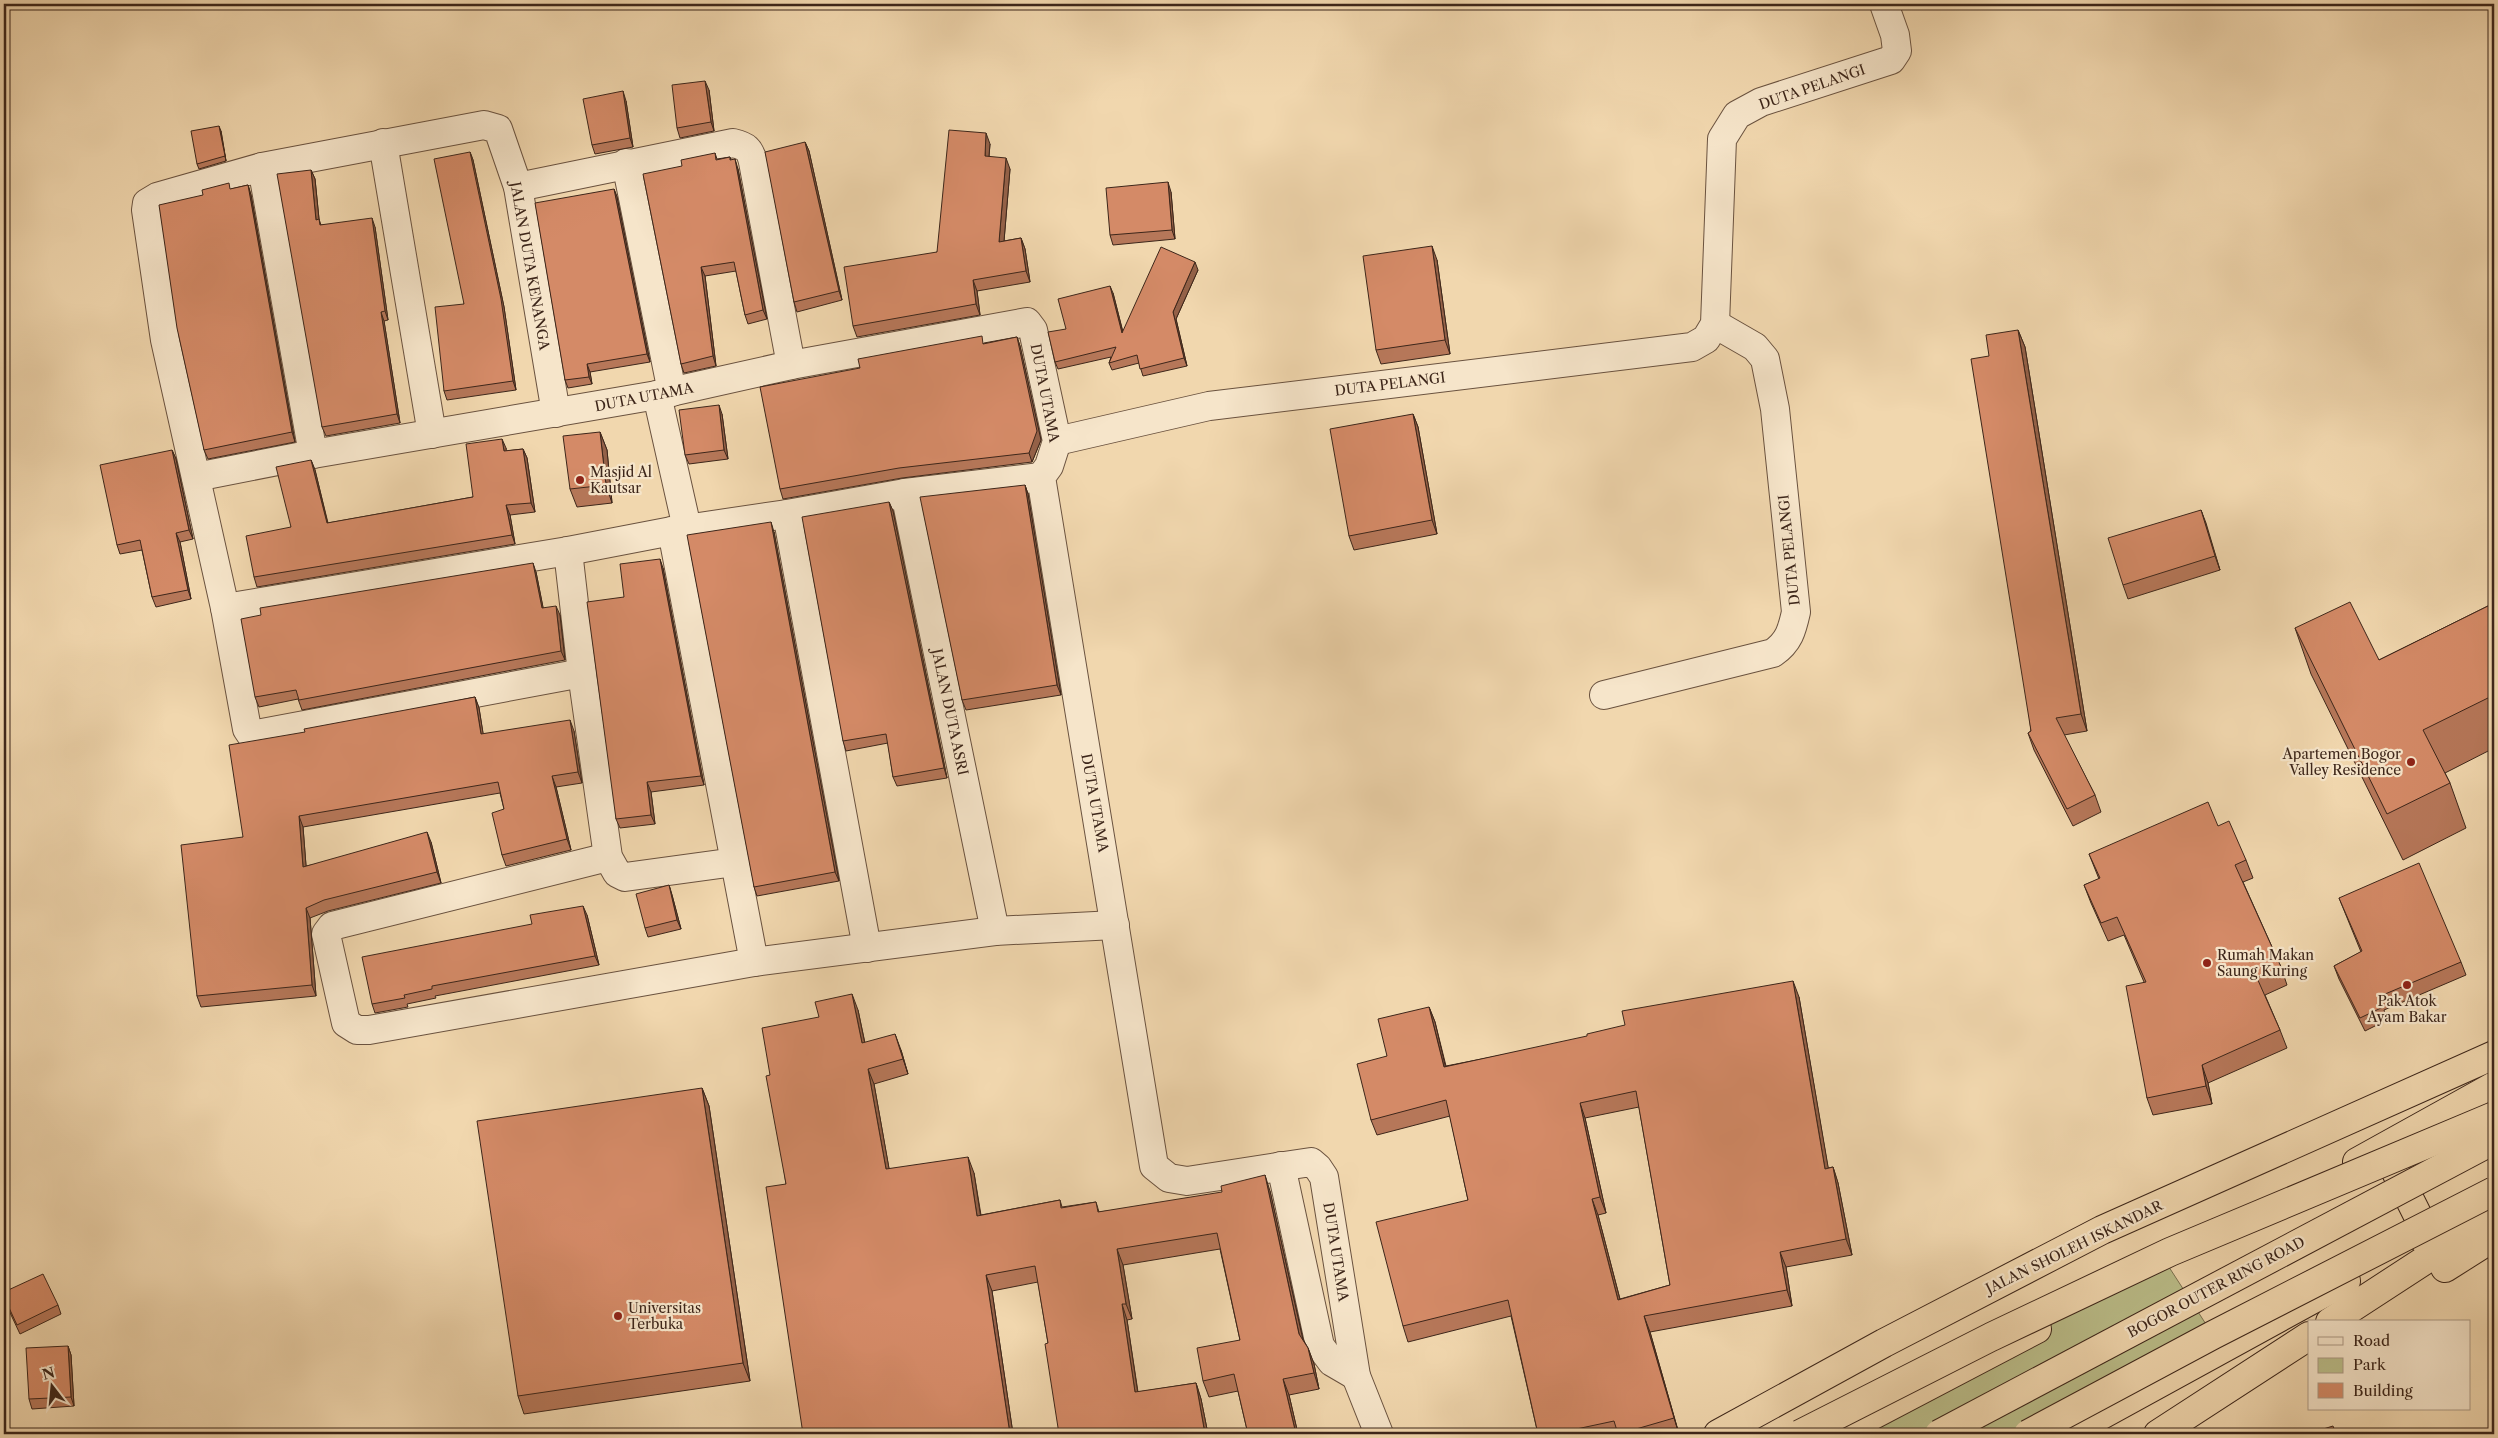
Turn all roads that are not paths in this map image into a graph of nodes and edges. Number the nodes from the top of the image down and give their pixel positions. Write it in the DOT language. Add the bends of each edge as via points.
graph roads {
  1 [pos="1884,4"];
  2 [pos="383,143"];
  3 [pos="626,163"];
  4 [pos="262,168"];
  5 [pos="518,187"];
  6 [pos="1715,324"];
  7 [pos="791,365"];
  8 [pos="664,394"];
  9 [pos="556,413"];
  10 [pos="432,434"];
  11 [pos="1057,441"];
  12 [pos="313,454"];
  13 [pos="196,477"];
  14 [pos="1041,477"];
  15 [pos="905,493"];
  16 [pos="787,514"];
  17 [pos="680,529"];
  18 [pos="568,550"];
  19 [pos="225,608"];
  20 [pos="582,673"];
  21 [pos="1604,694"];
  22 [pos="608,857"];
  23 [pos="735,862"];
  24 [pos="1115,925"];
  25 [pos="995,931"];
  26 [pos="867,948"];
  27 [pos="754,962"];
  28 [pos="2494,1055"];
  29 [pos="2494,1086"];
  30 [pos="2494,1116"];
  31 [pos="2494,1140"];
  32 [pos="2384,1148"];
  33 [pos="1281,1166"];
  34 [pos="2494,1190"];
  35 [pos="2494,1214"];
  36 [pos="2428,1236"];
  37 [pos="2494,1236"];
  38 [pos="2333,1320"];
  39 [pos="2366,1320"];
  40 [pos="2308,1337"];
  41 [pos="2308,1358"];
  42 [pos="1356,1376"];
  43 [pos="1379,1434"];
  44 [pos="1718,1434"];
  45 [pos="1800,1434"];
  46 [pos="1837,1434"];
  47 [pos="1939,1434"];
  48 [pos="2028,1434"];
  49 [pos="2067,1434"];
  50 [pos="2158,1434"];
  51 [pos="2192,1434"];
  1 -- 6 [label="street, DUTA PELANGI" via="1897,51 1890,60 1761,102 1737,115 1722,139"];
  2 -- 4 [label="street"];
  2 -- 5 [label="street, JALAN DUTA KENANGA" via="491,125 501,133"];
  2 -- 10 [label="street"];
  3 -- 5 [label="street"];
  3 -- 7 [label="street" via="733,144 746,146 751,153"];
  3 -- 8 [label="street"];
  4 -- 12 [label="street"];
  4 -- 13 [label="street" via="157,197 147,203 164,340"];
  5 -- 9 [label="street, JALAN DUTA KENANGA"];
  6 -- 11 [label="street, DUTA PELANGI" via="1706,339 1692,347 1209,406"];
  6 -- 21 [label="street, DUTA PELANGI" via="1756,347 1765,359 1769,375 1796,612 1790,634 1784,645 1773,653"];
  7 -- 8 [label="street, DUTA UTAMA"];
  7 -- 11 [label="street, DUTA UTAMA" via="1027,322 1033,330"];
  8 -- 9 [label="street, DUTA UTAMA"];
  8 -- 17 [label="street"];
  9 -- 10 [label="street, DUTA UTAMA"];
  10 -- 12 [label="street, DUTA UTAMA"];
  11 -- 14 [label="street, DUTA UTAMA" via="1049,466"];
  12 -- 13 [label="street, DUTA UTAMA"];
  13 -- 19 [label="street"];
  14 -- 15 [label="street"];
  14 -- 24 [label="street, DUTA UTAMA"];
  15 -- 16 [label="street"];
  15 -- 25 [label="street, JALAN DUTA ASRI"];
  16 -- 17 [label="street"];
  16 -- 26 [label="street"];
  17 -- 18 [label="street"];
  17 -- 23 [label="street"];
  18 -- 19 [label="street"];
  18 -- 20 [label="street"];
  19 -- 20 [label="street" via="247,728 255,735"];
  20 -- 22 [label="street"];
  22 -- 23 [label="street" via="617,873 625,877"];
  22 -- 27 [label="street" via="332,926 326,934 346,1023 357,1030 369,1030"];
  23 -- 27 [label="street"];
  24 -- 25 [label="street"];
  24 -- 33 [label="street, DUTA UTAMA" via="1154,1166 1169,1178 1187,1181"];
  25 -- 26 [label="street"];
  26 -- 27 [label="street"];
  28 -- 44 [label="highway, JALAN SHOLEH ISKANDAR" via="2102,1230"];
  29 -- 32 [label="highway"];
  30 -- 45 [label="highway, bridge" via="2170,1252 1990,1336"];
  31 -- 47 [label="highway, BOGOR OUTER RING ROAD, bridge"];
  32 -- 36 [label="highway"];
  32 -- 46 [label="highway"];
  33 -- 42 [label="street" via="1320,1346 1332,1362"];
  33 -- 42 [label="street, DUTA UTAMA" via="1311,1162 1324,1177"];
  34 -- 48 [label="highway, bridge"];
  35 -- 36 [label="highway"];
  35 -- 38 [label="highway"];
  36 -- 49 [label="highway"];
  37 -- 39 [label="highway"];
  40 -- 50 [label="highway"];
  41 -- 51 [label="highway"];
  42 -- 43 [label="street, DUTA UTAMA"];
}
